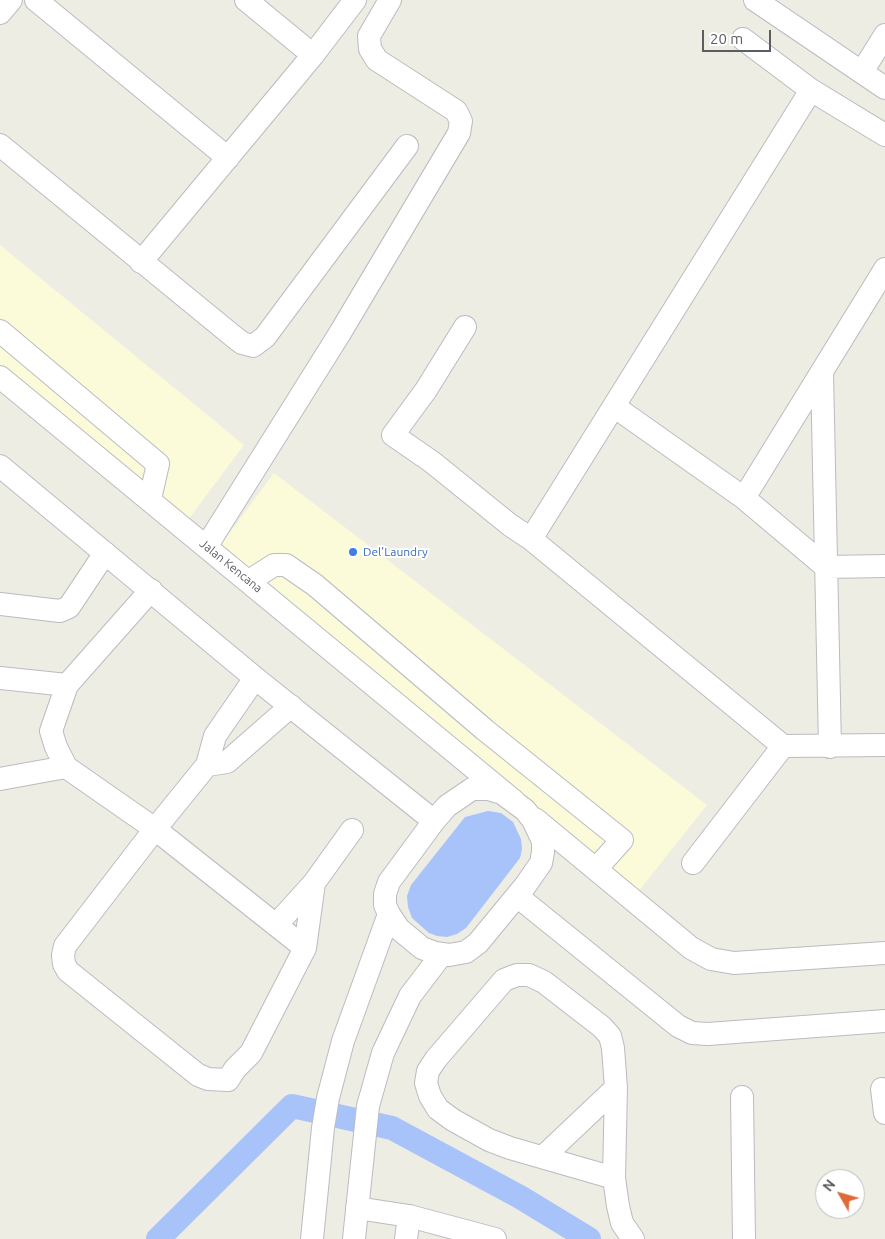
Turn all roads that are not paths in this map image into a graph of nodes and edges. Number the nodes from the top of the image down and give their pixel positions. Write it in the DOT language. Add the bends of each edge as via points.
graph roads {
  1 [pos="11,0"];
  2 [pos="36,0"];
  3 [pos="246,0"];
  4 [pos="355,0"];
  5 [pos="390,0"];
  6 [pos="755,0"];
  7 [pos="0,13"];
  8 [pos="885,35"];
  9 [pos="743,40"];
  10 [pos="313,55"];
  11 [pos="862,72"];
  12 [pos="885,88"];
  13 [pos="811,90"];
  14 [pos="885,135"];
  15 [pos="0,146"];
  16 [pos="407,146"];
  17 [pos="228,158"];
  18 [pos="141,262"];
  19 [pos="885,269"];
  20 [pos="466,327"];
  21 [pos="0,331"];
  22 [pos="822,372"];
  23 [pos="0,377"];
  24 [pos="615,407"];
  25 [pos="0,466"];
  26 [pos="744,498"];
  27 [pos="150,499"];
  28 [pos="531,539"];
  29 [pos="206,546"];
  30 [pos="106,553"];
  31 [pos="885,566"];
  32 [pos="826,567"];
  33 [pos="249,581"];
  34 [pos="151,590"];
  35 [pos="0,604"];
  36 [pos="0,678"];
  37 [pos="255,678"];
  38 [pos="67,685"];
  39 [pos="291,706"];
  40 [pos="485,730"];
  41 [pos="885,745"];
  42 [pos="783,746"];
  43 [pos="830,746"];
  44 [pos="461,757"];
  45 [pos="207,765"];
  46 [pos="66,767"];
  47 [pos="0,779"];
  48 [pos="519,806"];
  49 [pos="434,821"];
  50 [pos="155,829"];
  51 [pos="352,830"];
  52 [pos="693,863"];
  53 [pos="596,870"];
  54 [pos="314,883"];
  55 [pos="517,896"];
  56 [pos="389,914"];
  57 [pos="276,925"];
  58 [pos="305,948"];
  59 [pos="885,953"];
  60 [pos="442,954"];
  61 [pos="885,1021"];
  62 [pos="616,1088"];
  63 [pos="882,1089"];
  64 [pos="742,1097"];
  65 [pos="885,1113"];
  66 [pos="543,1157"];
  67 [pos="614,1178"];
  68 [pos="357,1208"];
  69 [pos="409,1216"];
  70 [pos="312,1239"];
  71 [pos="354,1239"];
  72 [pos="406,1239"];
  73 [pos="495,1239"];
  74 [pos="633,1239"];
  75 [pos="744,1239"];
  1 -- 7 [label="street"];
  2 -- 17 [label="street"];
  3 -- 10 [label="street"];
  4 -- 10 [label="street"];
  5 -- 29 [label="street" via="368,36 370,49 377,60 456,111 461,121 459,134 340,334"];
  6 -- 11 [label="street"];
  8 -- 11 [label="street"];
  9 -- 13 [label="street"];
  10 -- 17 [label="street"];
  11 -- 12 [label="street"];
  13 -- 14 [label="street"];
  13 -- 24 [label="street"];
  15 -- 18 [label="street"];
  16 -- 18 [label="street" via="265,337 253,346 242,343"];
  17 -- 18 [label="street"];
  19 -- 22 [label="street"];
  20 -- 28 [label="street" via="393,435"];
  21 -- 27 [label="street" via="158,464"];
  22 -- 26 [label="street"];
  22 -- 32 [label="street"];
  23 -- 27 [label="street, Jalan Kencana"];
  24 -- 26 [label="street"];
  24 -- 28 [label="street"];
  25 -- 30 [label="street"];
  26 -- 32 [label="street"];
  27 -- 29 [label="street, Jalan Kencana"];
  28 -- 42 [label="street"];
  29 -- 33 [label="street, Jalan Kencana"];
  30 -- 34 [label="street"];
  30 -- 35 [label="street" via="68,607 60,611"];
  31 -- 32 [label="street"];
  32 -- 43 [label="street"];
  33 -- 40 [label="street" via="274,564 286,565 315,585"];
  33 -- 44 [label="street, Jalan Kencana"];
  34 -- 37 [label="street"];
  34 -- 38 [label="street"];
  36 -- 38 [label="street"];
  37 -- 39 [label="street"];
  37 -- 45 [label="street" via="215,736"];
  38 -- 46 [label="street" via="51,731"];
  39 -- 45 [label="street" via="227,762"];
  39 -- 49 [label="street"];
  40 -- 44 [label="street"];
  40 -- 53 [label="street" via="622,840"];
  41 -- 43 [label="street"];
  42 -- 43 [label="street"];
  42 -- 52 [label="street"];
  44 -- 48 [label="street, Jalan Kencana"];
  45 -- 50 [label="street"];
  46 -- 47 [label="street"];
  46 -- 50 [label="street"];
  48 -- 49 [label="street" via="502,793 472,789 447,806"];
  48 -- 53 [label="street"];
  48 -- 55 [label="street" via="532,820 543,852 541,863"];
  49 -- 56 [label="street" via="389,882 385,905"];
  50 -- 57 [label="street"];
  50 -- 58 [label="street" via="66,946 64,964 68,971 198,1075 228,1080 251,1053"];
  51 -- 54 [label="street"];
  53 -- 59 [label="street" via="691,948 711,959 734,963"];
  54 -- 57 [label="street"];
  54 -- 58 [label="street"];
  55 -- 60 [label="street" via="478,943 466,952"];
  55 -- 61 [label="street" via="678,1026 692,1032 708,1034"];
  56 -- 60 [label="street" via="416,943"];
  56 -- 70 [label="street" via="343,1041 328,1098"];
  57 -- 58 [label="street"];
  60 -- 68 [label="street" via="410,996 383,1053 368,1106"];
  62 -- 66 [label="street"];
  62 -- 66 [label="street" via="613,1048 610,1036 602,1027 544,982 517,975 504,980 436,1059 426,1083 438,1109 453,1120 489,1140"];
  62 -- 67 [label="street"];
  63 -- 65 [label="street"];
  64 -- 75 [label="street"];
  66 -- 67 [label="street"];
  67 -- 74 [label="street" via="622,1223"];
  68 -- 69 [label="street"];
  68 -- 71 [label="street"];
  69 -- 72 [label="street"];
  69 -- 73 [label="street"];
}
